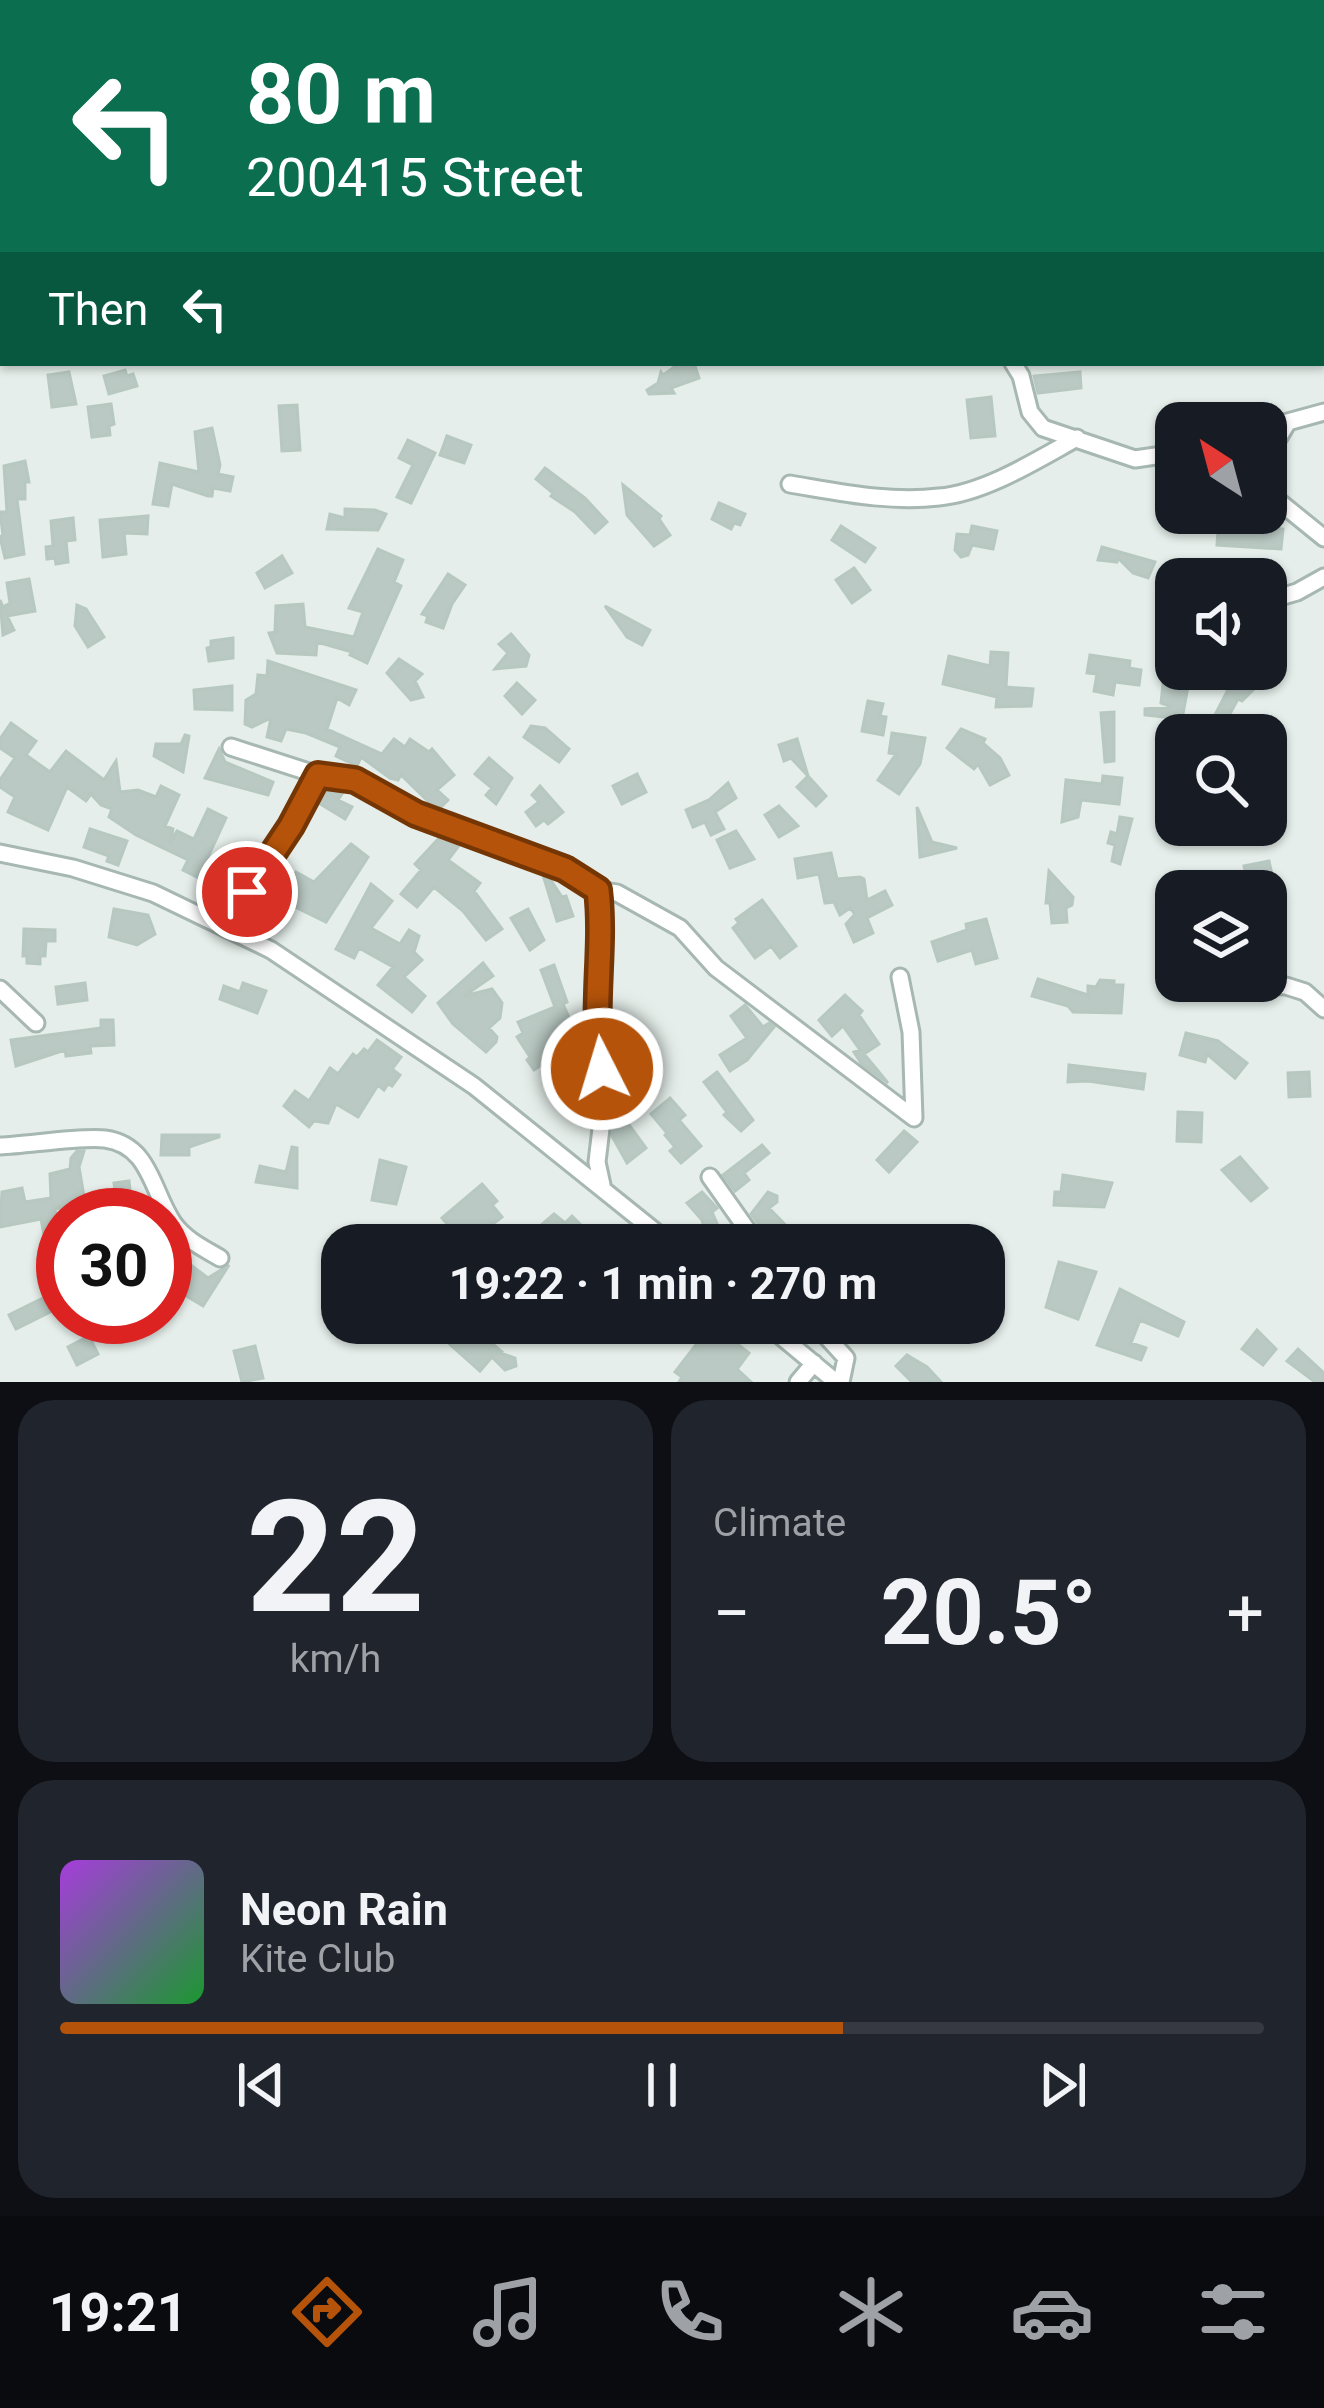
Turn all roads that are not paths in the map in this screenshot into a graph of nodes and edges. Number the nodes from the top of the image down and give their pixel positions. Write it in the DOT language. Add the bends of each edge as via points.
graph roads {
  1 [pos="1015,366"];
  2 [pos="1324,412"];
  3 [pos="1288,422"];
  4 [pos="1077,438"];
  5 [pos="1155,456"];
  6 [pos="790,484"];
  7 [pos="1287,508"];
  8 [pos="1324,538"];
  9 [pos="1324,577"];
  10 [pos="1287,595"];
  11 [pos="231,747"];
  12 [pos="318,775"];
  13 [pos="0,853"];
  14 [pos="598,890"];
  15 [pos="225,926"];
  16 [pos="900,977"];
  17 [pos="1287,986"];
  18 [pos="0,989"];
  19 [pos="1324,1009"];
  20 [pos="36,1023"];
  21 [pos="0,1146"];
  22 [pos="710,1177"];
  23 [pos="602,1185"];
  24 [pos="648,1224"];
  25 [pos="743,1224"];
  26 [pos="220,1258"];
  27 [pos="791,1344"];
  28 [pos="833,1344"];
  29 [pos="814,1363"];
  30 [pos="798,1382"];
  31 [pos="838,1382"];
  1 -- 4 [label="street" via="1032,417"];
  2 -- 3 [label="street"];
  4 -- 5 [label="street" via="1135,459"];
  4 -- 6 [label="street" via="1004,477 941,497 870,497"];
  7 -- 8 [label="street"];
  9 -- 10 [label="street"];
  11 -- 12 [label="street"];
  12 -- 14 [label="street" via="355,780"];
  12 -- 15 [label="street"];
  13 -- 15 [label="street" via="153,893"];
  14 -- 16 [label="street" via="617,892 680,928 716,968 914,1118"];
  14 -- 23 [label="street"];
  15 -- 23 [label="street" via="365,1011"];
  17 -- 19 [label="street"];
  18 -- 20 [label="street"];
  21 -- 26 [label="street" via="98,1138 122,1144 148,1168 174,1223"];
  22 -- 25 [label="street"];
  23 -- 24 [label="street"];
  27 -- 29 [label="street"];
  28 -- 31 [label="street" via="846,1358"];
  29 -- 30 [label="street"];
  29 -- 31 [label="street"];
}
